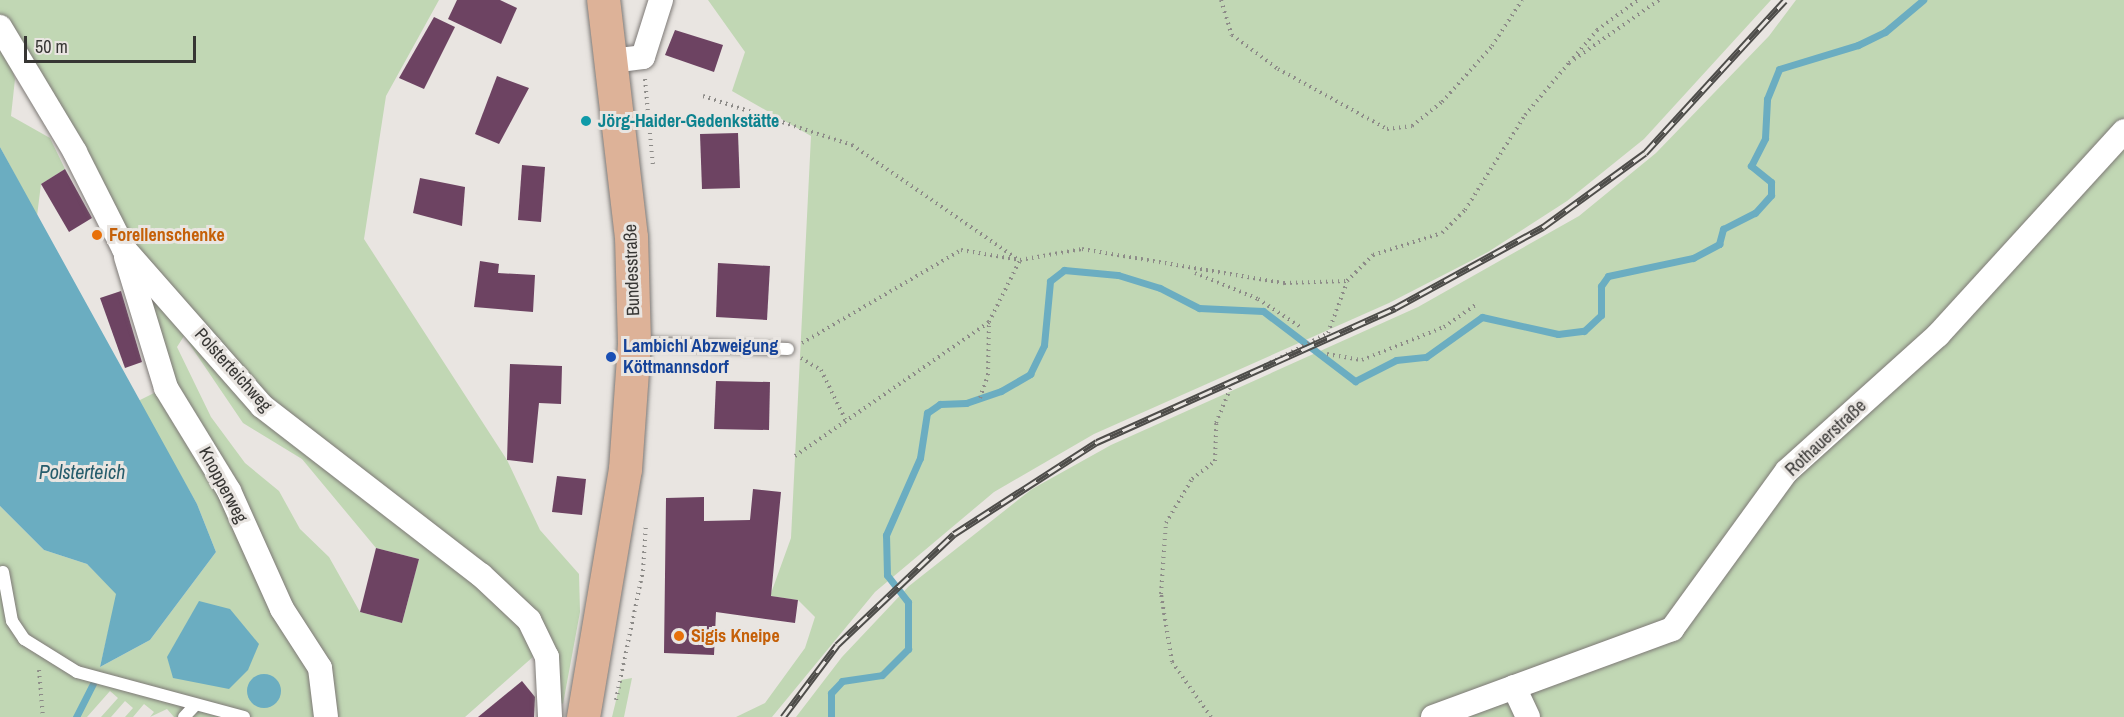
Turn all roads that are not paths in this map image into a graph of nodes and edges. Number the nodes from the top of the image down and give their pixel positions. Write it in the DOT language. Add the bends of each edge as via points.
graph roads {
  1 [pos="603,0"];
  2 [pos="661,0"];
  3 [pos="0,27"];
  4 [pos="627,59"];
  5 [pos="2124,131"];
  6 [pos="124,249"];
  7 [pos="634,343"];
  8 [pos="788,350"];
  9 [pos="3,572"];
  10 [pos="1514,687"];
  11 [pos="195,705"];
  12 [pos="184,717"];
  13 [pos="244,717"];
  14 [pos="326,717"];
  15 [pos="550,717"];
  16 [pos="583,717"];
  17 [pos="1433,717"];
  18 [pos="1527,717"];
  1 -- 4 [label="main road, Bundesstraße"];
  2 -- 4 [label="street"];
  3 -- 6 [label="street, Polsterteichweg" via="75,152"];
  4 -- 7 [label="main road, Bundesstraße"];
  5 -- 10 [label="street, Rothauerstraße" via="1938,335 1787,471 1672,629"];
  6 -- 14 [label="street, Knopperweg" via="166,388 229,491 282,609 320,668"];
  6 -- 15 [label="street, Polsterteichweg" via="261,406 481,575 529,620 548,657"];
  7 -- 8 [label="lane"];
  7 -- 16 [label="main road, Bundesstraße" via="625,470"];
  9 -- 11 [label="lane" via="12,621 35,646 77,672"];
  10 -- 17 [label="street, Rothauerstraße"];
  10 -- 18 [label="street"];
  11 -- 12 [label="lane"];
  11 -- 13 [label="lane"];
}
